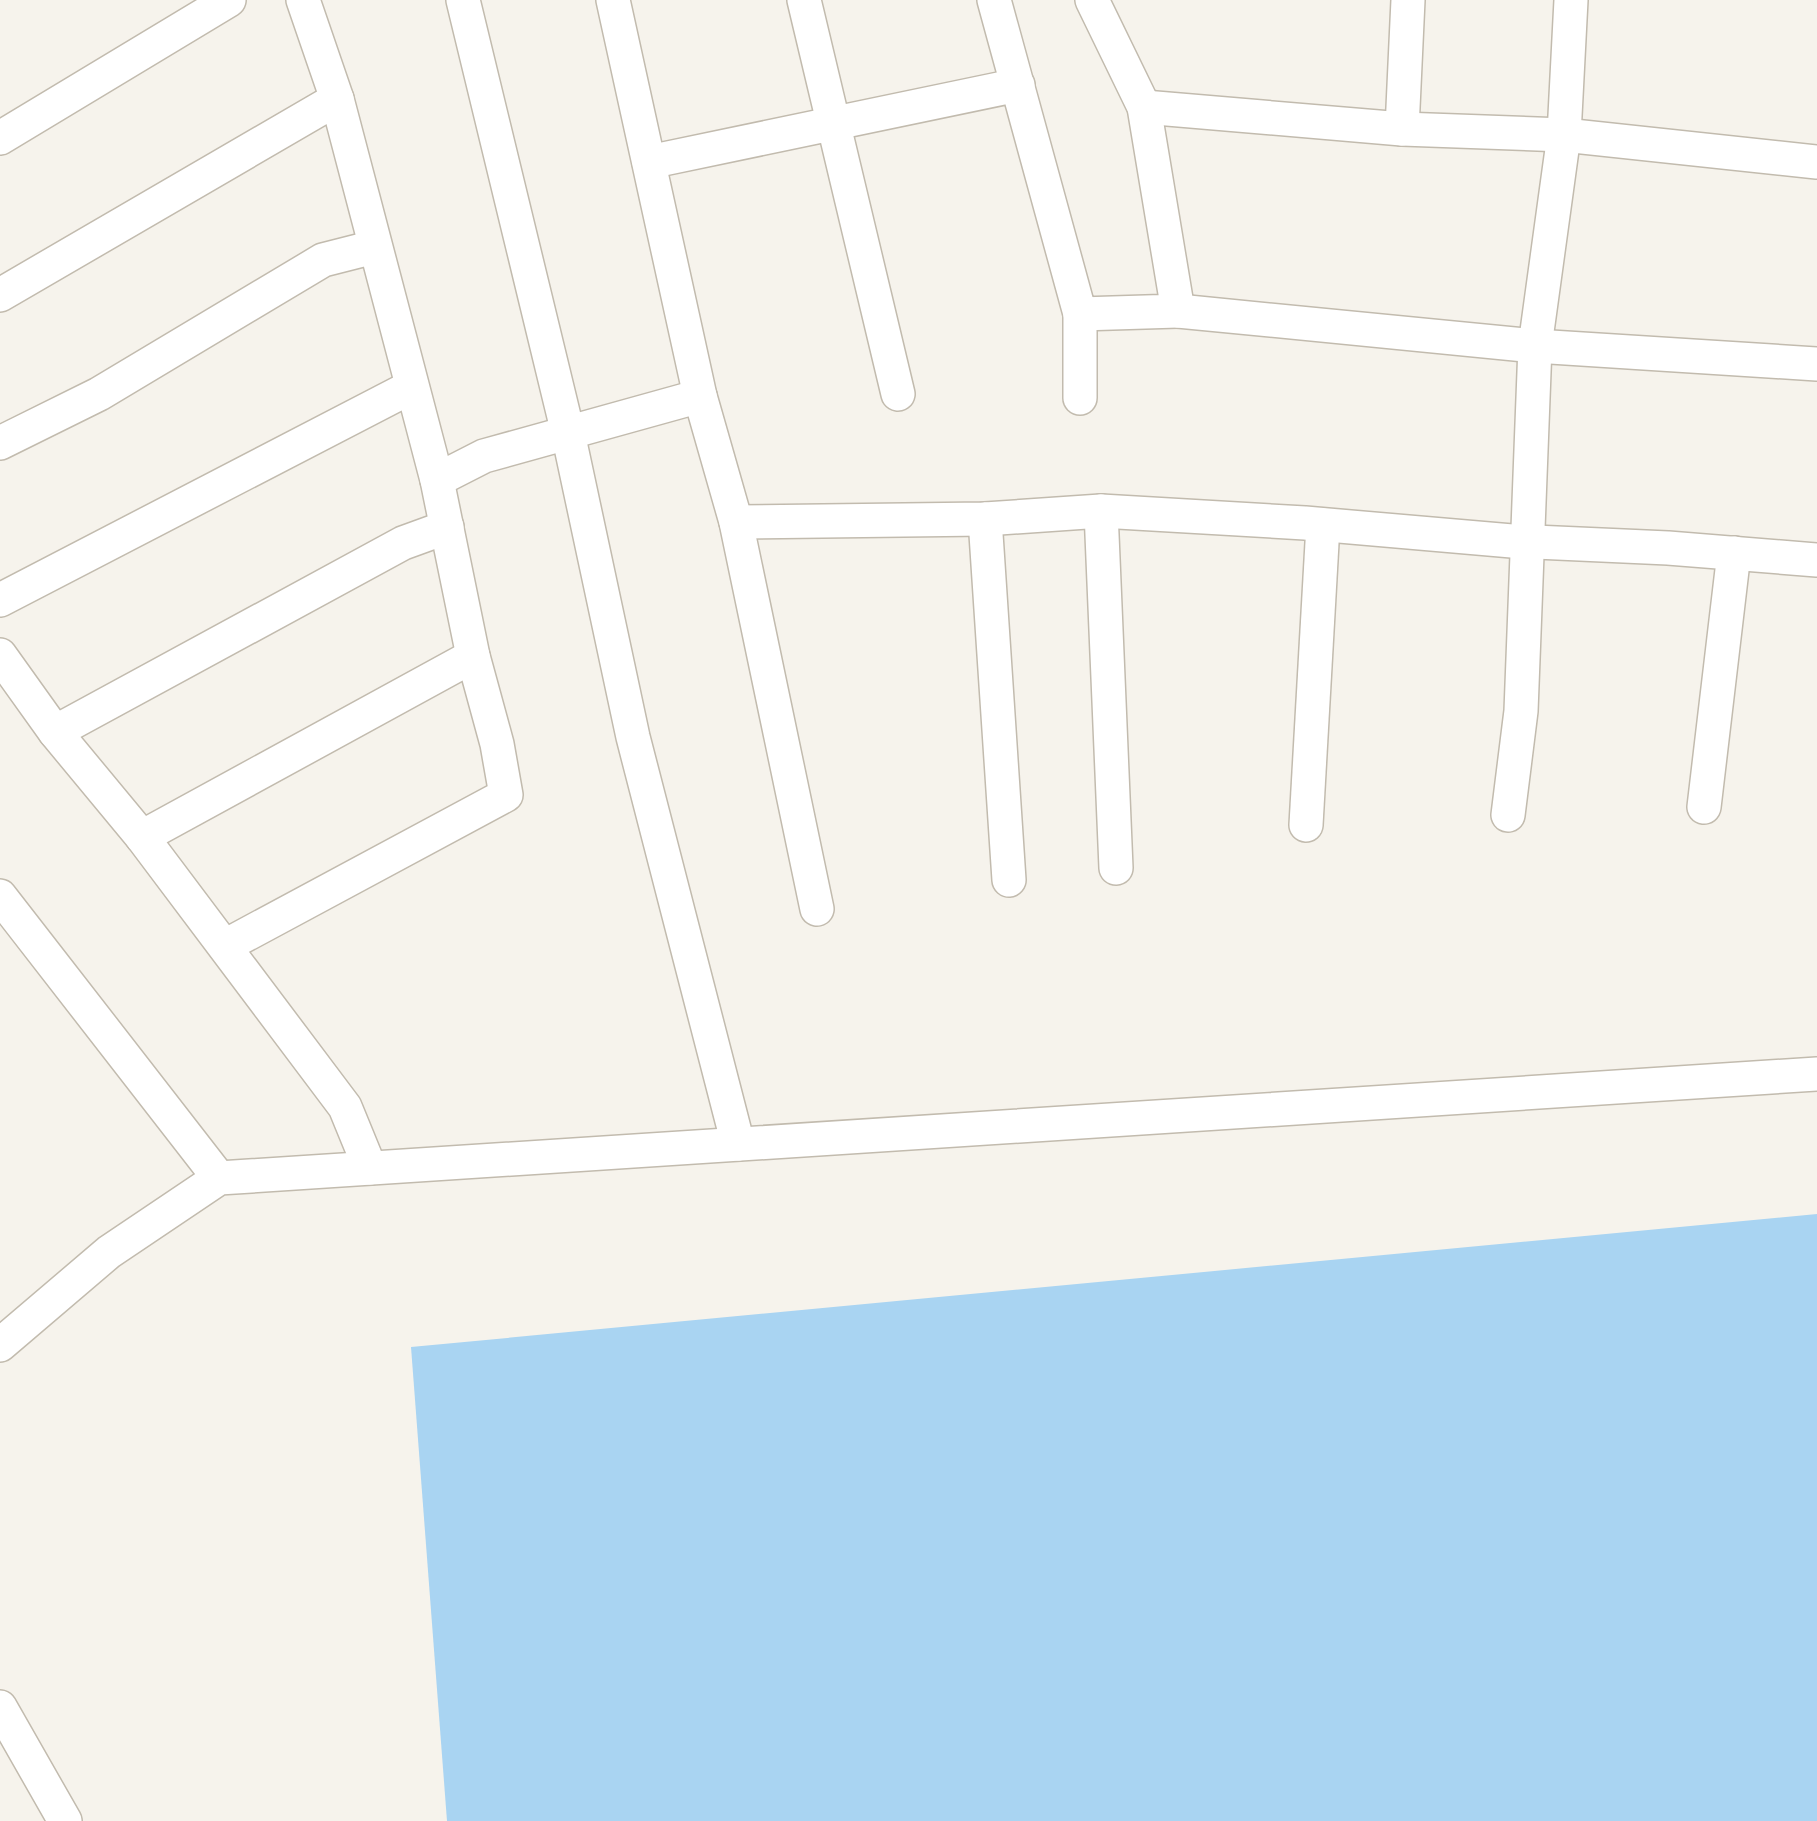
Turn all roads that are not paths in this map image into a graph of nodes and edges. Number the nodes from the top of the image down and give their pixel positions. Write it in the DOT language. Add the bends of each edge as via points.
graph roads {
  1 [pos="229,0"];
  2 [pos="303,0"];
  3 [pos="463,0"];
  4 [pos="613,0"];
  5 [pos="804,0"];
  6 [pos="994,0"];
  7 [pos="1092,0"];
  8 [pos="1408,0"];
  9 [pos="1571,0"];
  10 [pos="1018,85"];
  11 [pos="337,99"];
  12 [pos="1144,107"];
  13 [pos="835,124"];
  14 [pos="1402,129"];
  15 [pos="1564,135"];
  16 [pos="0,138"];
  17 [pos="649,162"];
  18 [pos="1817,162"];
  19 [pos="374,247"];
  20 [pos="0,295"];
  21 [pos="1178,311"];
  22 [pos="1080,314"];
  23 [pos="1535,346"];
  24 [pos="1817,364"];
  25 [pos="411,387"];
  26 [pos="898,394"];
  27 [pos="700,396"];
  28 [pos="1080,398"];
  29 [pos="568,433"];
  30 [pos="0,443"];
  31 [pos="436,480"];
  32 [pos="1101,511"];
  33 [pos="985,519"];
  34 [pos="736,522"];
  35 [pos="1323,525"];
  36 [pos="447,527"];
  37 [pos="1527,541"];
  38 [pos="1734,554"];
  39 [pos="1817,561"];
  40 [pos="0,600"];
  41 [pos="0,655"];
  42 [pos="473,656"];
  43 [pos="55,732"];
  44 [pos="1704,807"];
  45 [pos="1508,815"];
  46 [pos="1306,825"];
  47 [pos="142,837"];
  48 [pos="1116,868"];
  49 [pos="1009,880"];
  50 [pos="0,896"];
  51 [pos="817,909"];
  52 [pos="225,946"];
  53 [pos="1817,1074"];
  54 [pos="738,1144"];
  55 [pos="370,1168"];
  56 [pos="219,1178"];
  57 [pos="0,1345"];
  58 [pos="0,1707"];
  59 [pos="65,1821"];
  1 -- 16 [label="street"];
  2 -- 11 [label="street"];
  3 -- 29 [label="street"];
  4 -- 17 [label="street"];
  5 -- 13 [label="street"];
  6 -- 10 [label="street"];
  7 -- 12 [label="street"];
  8 -- 14 [label="street"];
  9 -- 15 [label="street"];
  10 -- 13 [label="street"];
  10 -- 22 [label="street"];
  11 -- 19 [label="street"];
  11 -- 20 [label="street"];
  12 -- 14 [label="street"];
  12 -- 21 [label="street"];
  13 -- 17 [label="street"];
  13 -- 26 [label="street"];
  14 -- 15 [label="street"];
  15 -- 18 [label="street"];
  15 -- 23 [label="street"];
  17 -- 27 [label="street"];
  19 -- 25 [label="street"];
  19 -- 30 [label="street" via="323,260 99,394"];
  21 -- 22 [label="street"];
  21 -- 23 [label="street"];
  22 -- 28 [label="street"];
  23 -- 24 [label="street"];
  23 -- 37 [label="street"];
  25 -- 31 [label="street"];
  25 -- 40 [label="street"];
  27 -- 29 [label="street"];
  27 -- 34 [label="street"];
  29 -- 31 [label="street" via="484,456"];
  29 -- 54 [label="street" via="633,737"];
  31 -- 36 [label="street"];
  32 -- 33 [label="street"];
  32 -- 35 [label="street"];
  32 -- 48 [label="street"];
  33 -- 34 [label="street"];
  33 -- 49 [label="street"];
  34 -- 51 [label="street"];
  35 -- 37 [label="street"];
  35 -- 46 [label="street"];
  36 -- 42 [label="street"];
  36 -- 43 [label="street" via="403,543"];
  37 -- 38 [label="street"];
  37 -- 45 [label="street" via="1521,711"];
  38 -- 39 [label="street"];
  38 -- 44 [label="street"];
  41 -- 43 [label="street"];
  42 -- 47 [label="street"];
  42 -- 52 [label="street" via="497,744 506,795"];
  43 -- 47 [label="street"];
  47 -- 52 [label="street"];
  50 -- 56 [label="street"];
  52 -- 55 [label="street" via="345,1107"];
  53 -- 54 [label="street"];
  54 -- 55 [label="street"];
  55 -- 56 [label="street"];
  56 -- 57 [label="street" via="109,1252"];
  58 -- 59 [label="street"];
}
